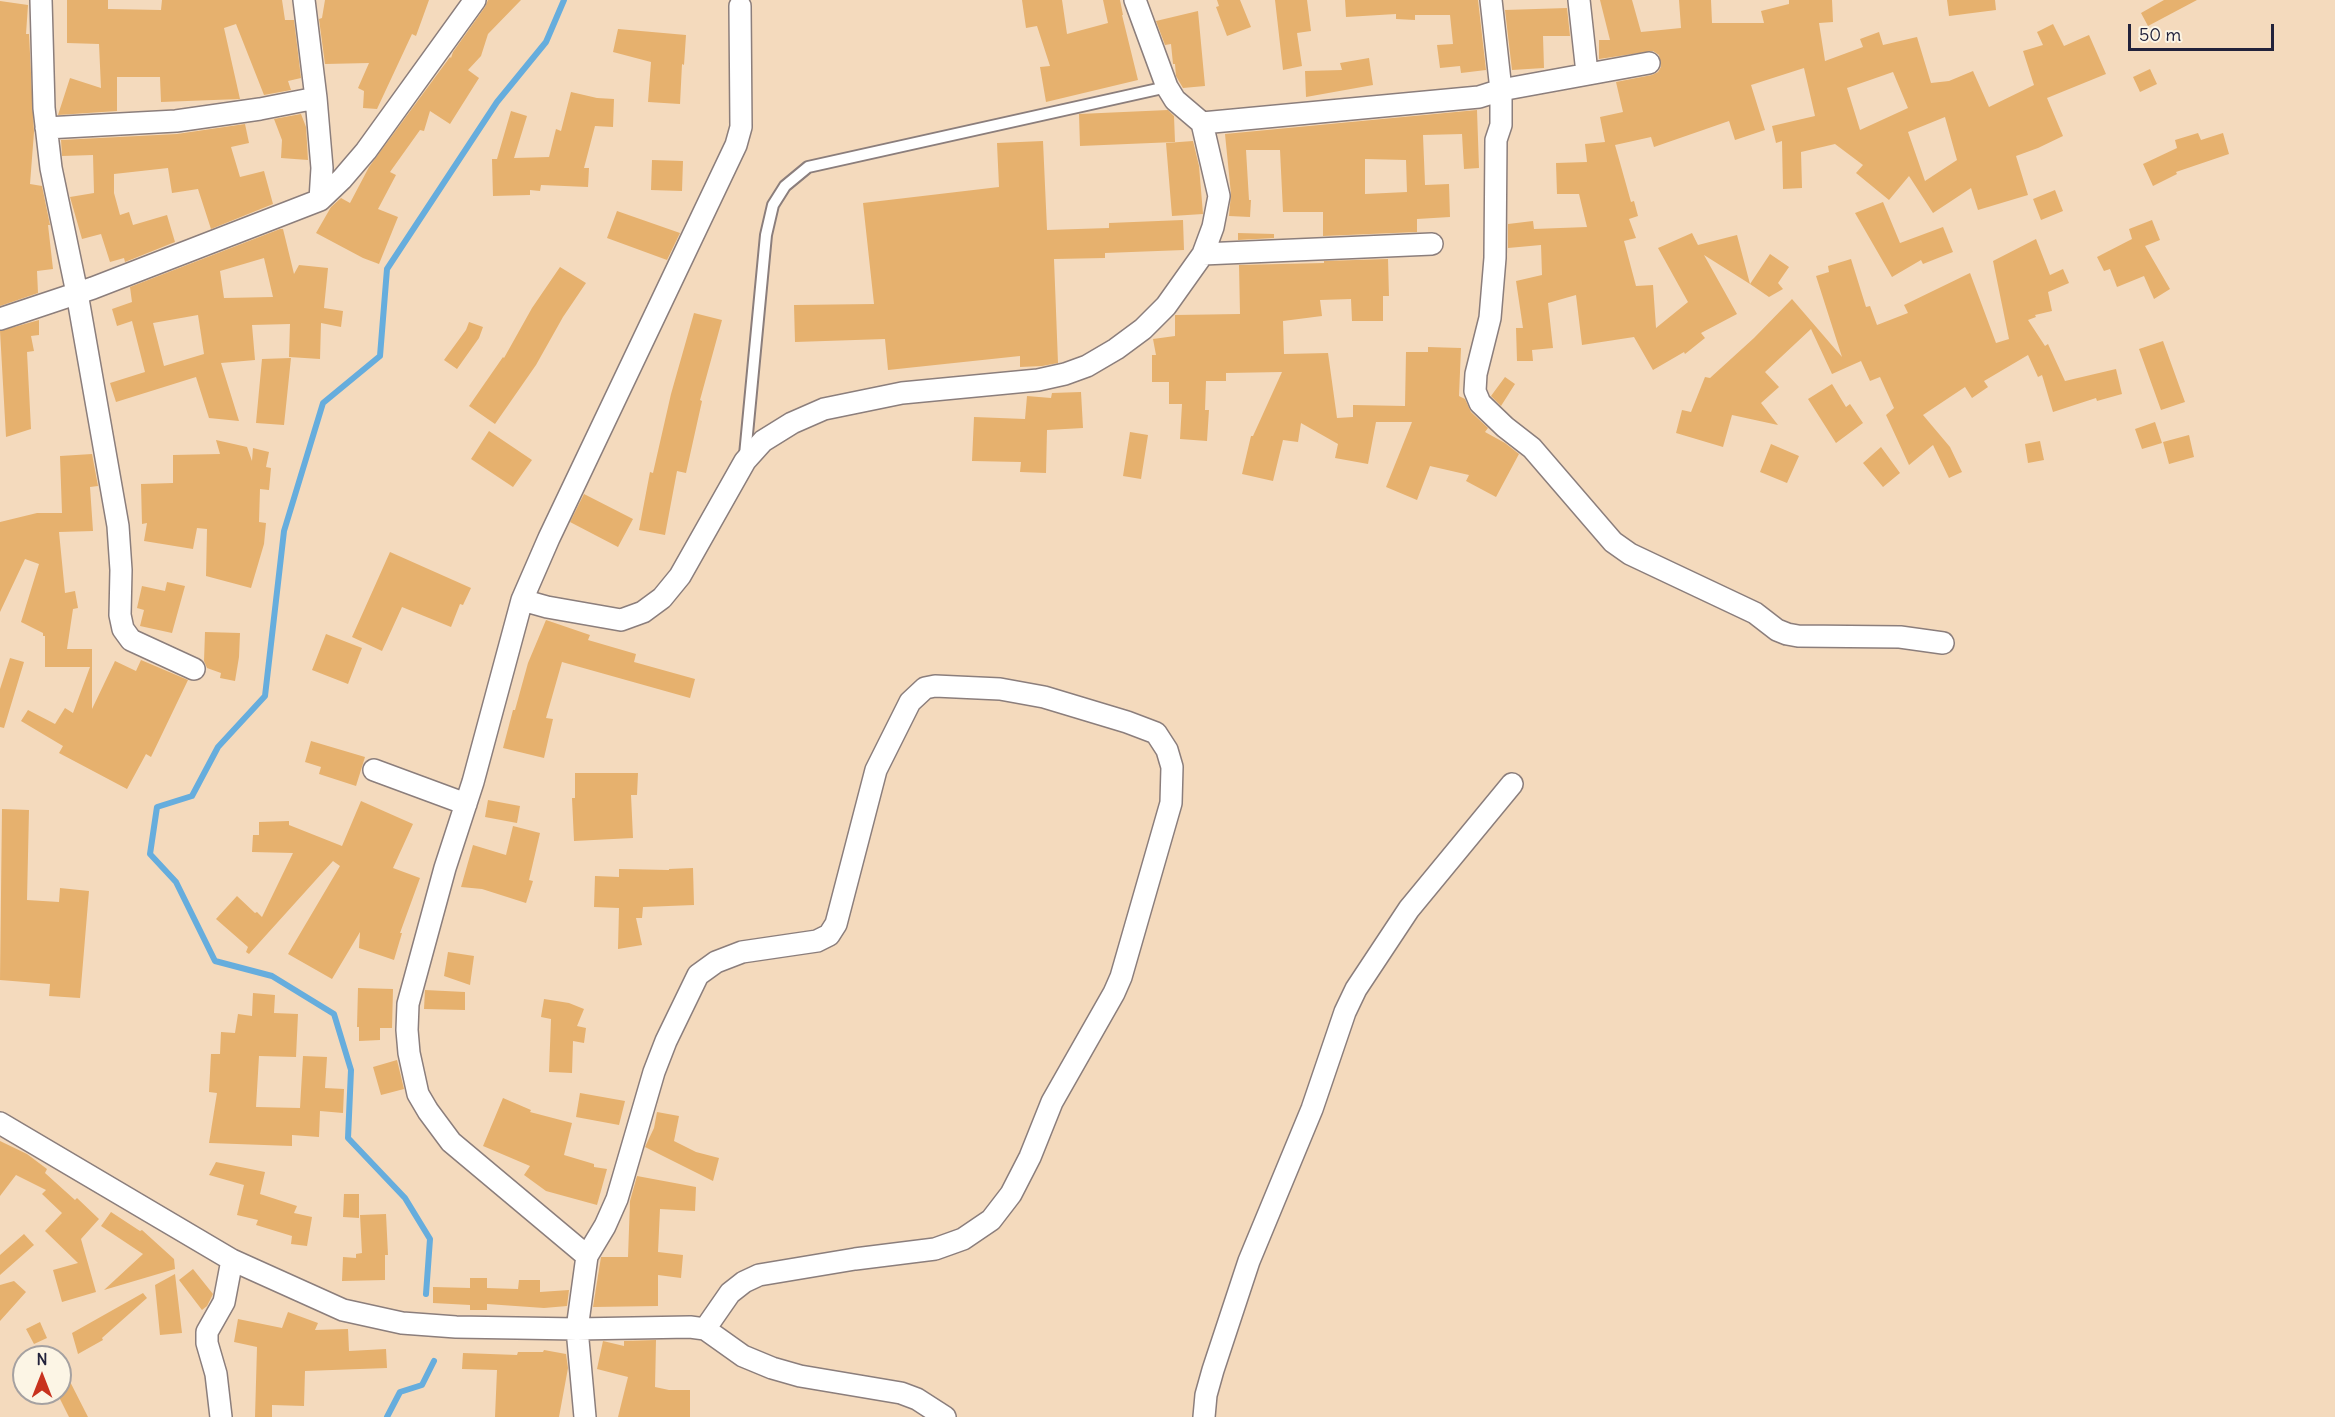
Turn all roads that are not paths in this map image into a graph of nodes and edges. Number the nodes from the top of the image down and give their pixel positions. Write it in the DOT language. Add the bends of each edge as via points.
graph roads {
  1 [pos="41,0"];
  2 [pos="304,0"];
  3 [pos="475,0"];
  4 [pos="1135,0"];
  5 [pos="1491,0"];
  6 [pos="1579,0"];
  7 [pos="740,6"];
  8 [pos="1649,63"];
  9 [pos="1587,73"];
  10 [pos="1167,87"];
  11 [pos="1501,90"];
  12 [pos="316,98"];
  13 [pos="1202,123"];
  14 [pos="46,128"];
  15 [pos="320,200"];
  16 [pos="1432,244"];
  17 [pos="1203,254"];
  18 [pos="77,293"];
  19 [pos="0,320"];
  20 [pos="745,461"];
  21 [pos="522,600"];
  22 [pos="1943,643"];
  23 [pos="194,669"];
  24 [pos="374,770"];
  25 [pos="1512,784"];
  26 [pos="466,804"];
  27 [pos="0,1123"];
  28 [pos="587,1256"];
  29 [pos="232,1260"];
  30 [pos="577,1329"];
  31 [pos="705,1329"];
  32 [pos="221,1417"];
  33 [pos="585,1417"];
  34 [pos="945,1417"];
  35 [pos="1204,1417"];
  1 -- 14 [label="street"];
  2 -- 12 [label="street"];
  3 -- 15 [label="street" via="366,151"];
  4 -- 10 [label="street"];
  5 -- 11 [label="street"];
  6 -- 9 [label="street"];
  7 -- 21 [label="street" via="741,127 736,145"];
  8 -- 9 [label="street"];
  9 -- 11 [label="street"];
  10 -- 13 [label="street" via="1174,100"];
  10 -- 20 [label="lane" via="808,167 786,186 773,205 766,235"];
  11 -- 13 [label="street" via="1479,97"];
  11 -- 22 [label="street" via="1490,318 1476,374 1475,390 1480,403 1532,448 1613,542 1630,554 1755,613 1787,634 1899,637"];
  12 -- 14 [label="street" via="176,121"];
  12 -- 15 [label="street" via="322,168"];
  13 -- 17 [label="street" via="1219,196"];
  14 -- 18 [label="street" via="55,196"];
  15 -- 18 [label="street"];
  16 -- 17 [label="street"];
  17 -- 20 [label="street" via="1166,306 1143,329 1087,366 1038,380 902,393 824,410 792,423 764,441"];
  18 -- 19 [label="street"];
  18 -- 23 [label="street" via="118,526 123,629 131,640"];
  20 -- 21 [label="street" via="680,576 662,598 643,612 621,620"];
  21 -- 26 [label="street"];
  24 -- 26 [label="street"];
  25 -- 35 [label="street" via="1409,909 1356,989 1249,1261 1212,1370"];
  26 -- 28 [label="street" via="408,1004 409,1053 418,1094 451,1142"];
  27 -- 29 [label="street"];
  28 -- 30 [label="street"];
  28 -- 31 [label="street" via="616,1199 654,1072 698,975 716,962 742,952 817,942 829,935 836,924 876,770 910,702 925,688 1000,689 1044,697 1156,733 1172,767 1171,803 1121,976 1052,1102 1011,1194 991,1220 963,1239 935,1250 759,1275 730,1293"];
  29 -- 30 [label="street" via="343,1310 402,1323"];
  29 -- 32 [label="street" via="224,1302 207,1332"];
  30 -- 31 [label="street"];
  30 -- 33 [label="street"];
  31 -- 34 [label="street" via="743,1356 772,1368 901,1393"];
}
